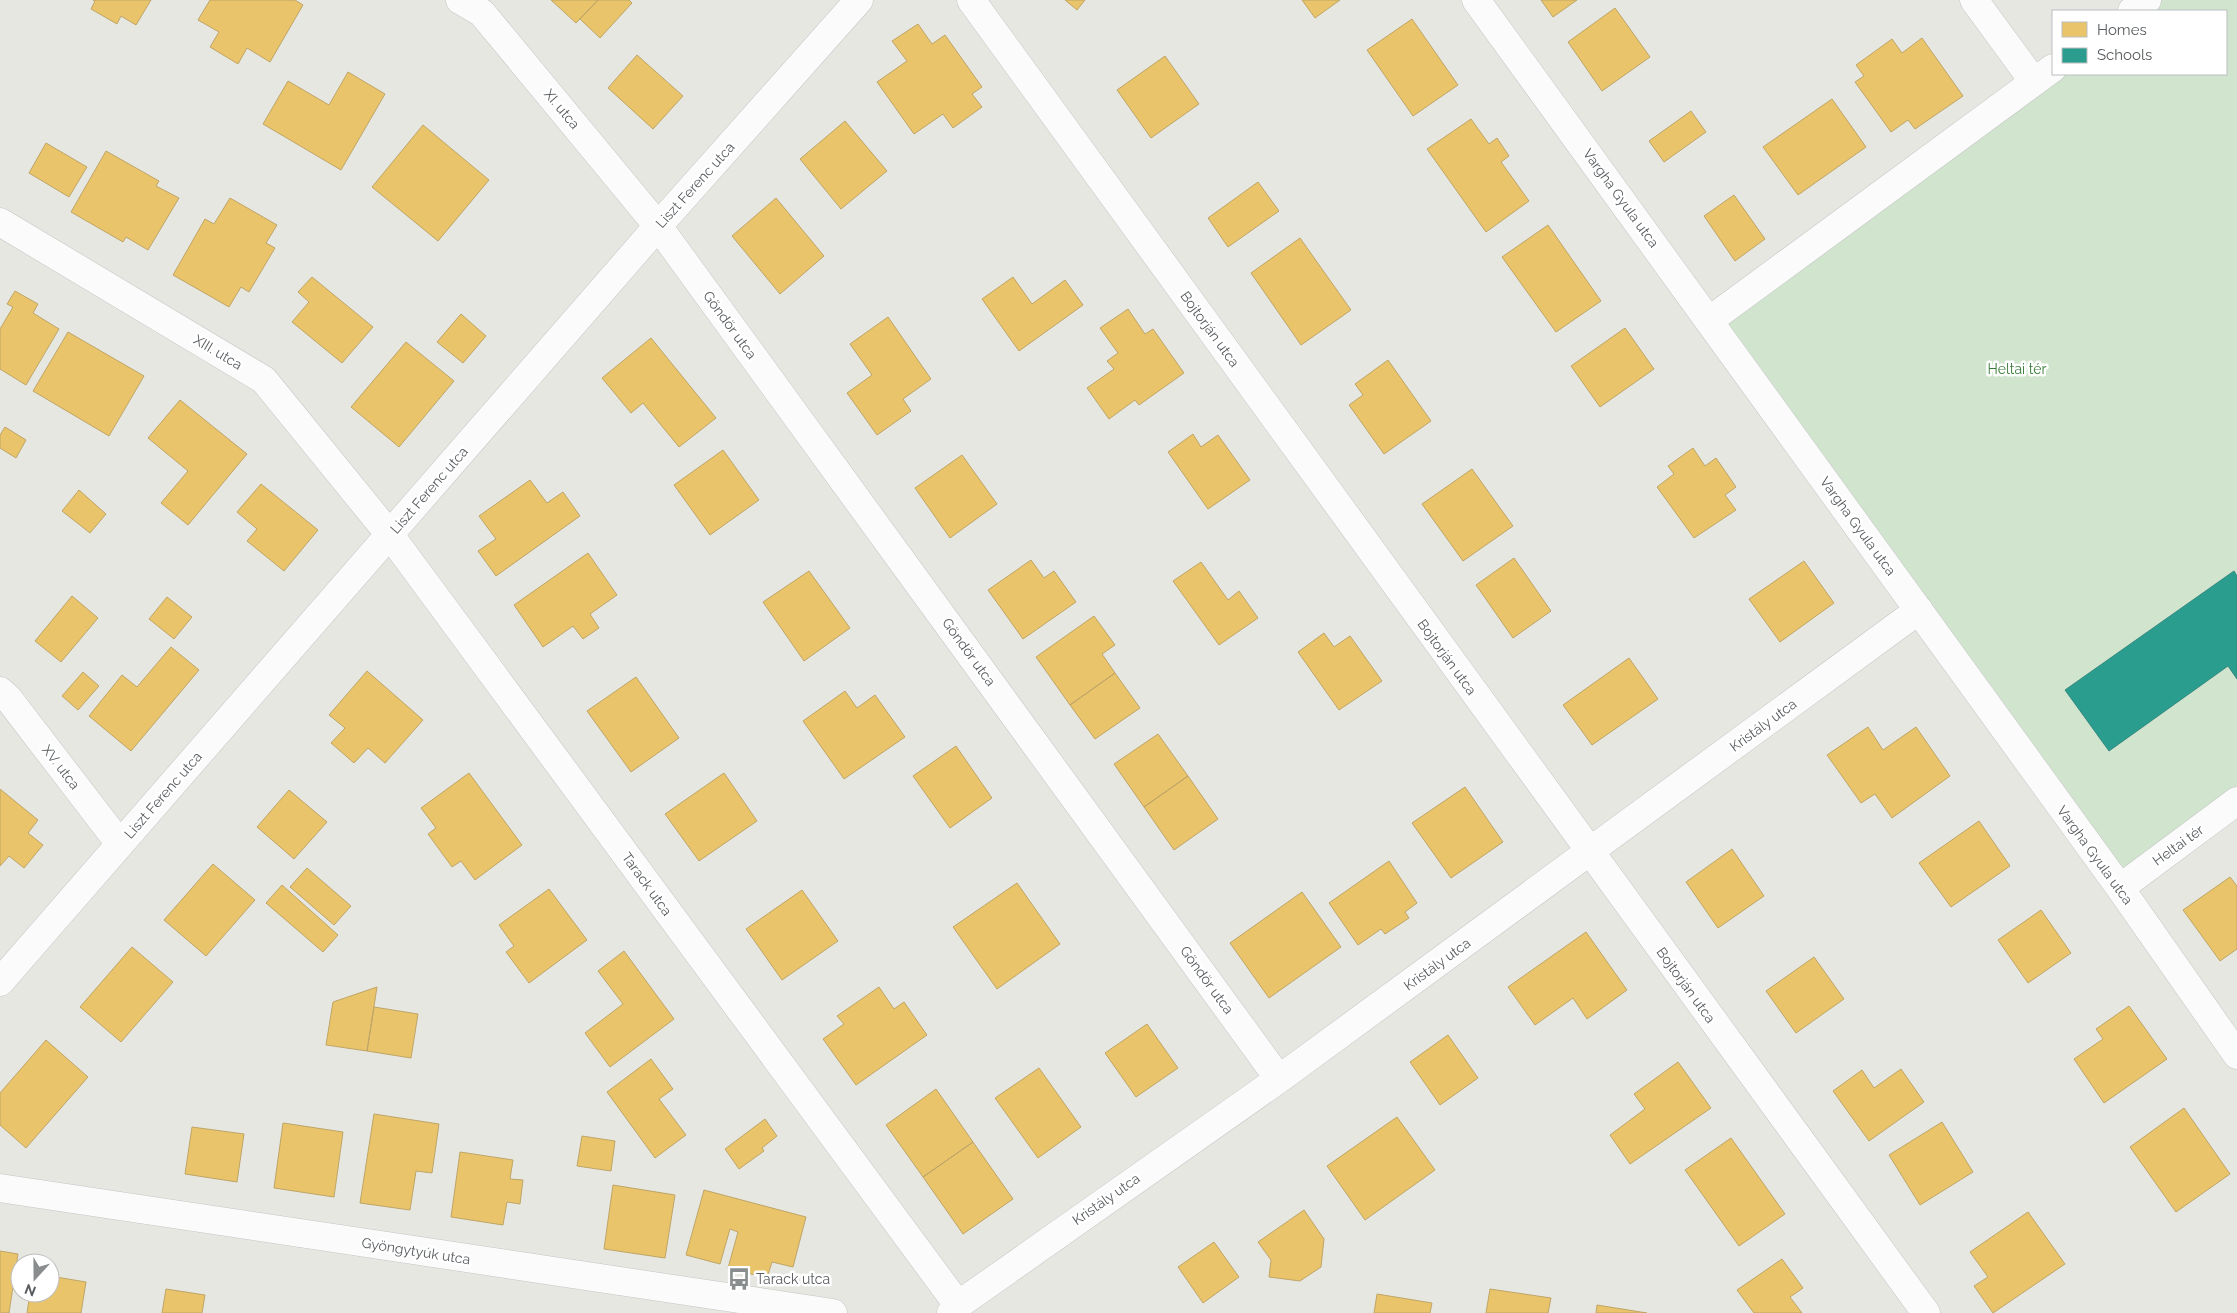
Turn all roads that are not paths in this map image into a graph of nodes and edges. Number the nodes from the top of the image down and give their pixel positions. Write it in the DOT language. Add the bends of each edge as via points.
graph roads {
  1 [pos="460,0"];
  2 [pos="859,0"];
  3 [pos="971,0"];
  4 [pos="1476,0"];
  5 [pos="1974,0"];
  6 [pos="2147,0"];
  7 [pos="2133,10"];
  8 [pos="2044,75"];
  9 [pos="0,222"];
  10 [pos="658,226"];
  11 [pos="1710,320"];
  12 [pos="390,535"];
  13 [pos="1919,610"];
  14 [pos="0,691"];
  15 [pos="2237,802"];
  16 [pos="120,844"];
  17 [pos="1590,853"];
  18 [pos="2120,888"];
  19 [pos="0,982"];
  20 [pos="2237,1055"];
  21 [pos="1279,1079"];
  22 [pos="0,1188"];
  23 [pos="954,1309"];
  24 [pos="833,1313"];
  25 [pos="1926,1313"];
  1 -- 10 [label="street, XI. utca" via="482,13"];
  2 -- 10 [label="street, Liszt Ferenc utca"];
  3 -- 17 [label="street, Bojtorján utca"];
  4 -- 11 [label="street, Vargha Gyula utca"];
  5 -- 8 [label="street"];
  6 -- 7 [label="street"];
  8 -- 11 [label="street"];
  9 -- 12 [label="street, XIII. utca" via="264,380"];
  10 -- 12 [label="street, Liszt Ferenc utca"];
  10 -- 21 [label="street, Göndör utca"];
  11 -- 13 [label="street, Vargha Gyula utca"];
  12 -- 16 [label="street, Liszt Ferenc utca"];
  12 -- 23 [label="street, Tarack utca"];
  13 -- 17 [label="street, Kristály utca"];
  13 -- 18 [label="street, Vargha Gyula utca"];
  14 -- 16 [label="street, XV. utca"];
  15 -- 18 [label="street, Heltai tér"];
  16 -- 19 [label="street, Liszt Ferenc utca"];
  17 -- 21 [label="street, Kristály utca"];
  17 -- 25 [label="street, Bojtorján utca"];
  18 -- 20 [label="street, Vargha Gyula utca"];
  21 -- 23 [label="street, Kristály utca"];
  22 -- 24 [label="street, Gyöngytyúk utca"];
}
